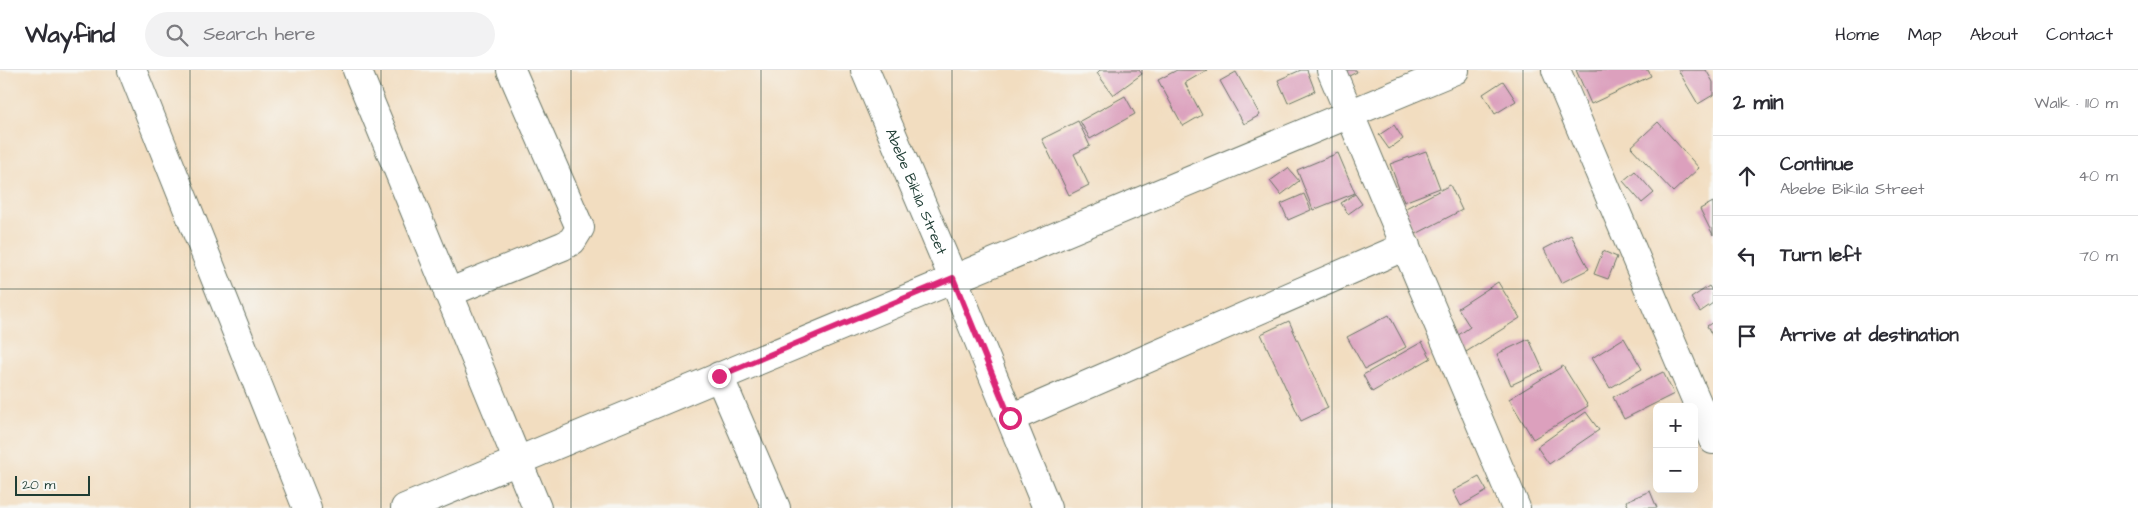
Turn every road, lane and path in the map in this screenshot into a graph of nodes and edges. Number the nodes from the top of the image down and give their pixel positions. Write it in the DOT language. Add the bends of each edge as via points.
graph roads {
  1 [pos="132,70"];
  2 [pos="358,70"];
  3 [pos="511,70"];
  4 [pos="865,70"];
  5 [pos="1331,70"];
  6 [pos="1455,70"];
  7 [pos="1556,70"];
  8 [pos="1351,113"];
  9 [pos="1406,246"];
  10 [pos="953,278"];
  11 [pos="448,293"];
  12 [pos="719,376"];
  13 [pos="1010,418"];
  14 [pos="1713,440"];
  15 [pos="517,461"];
  16 [pos="307,508"];
  17 [pos="405,508"];
  18 [pos="537,508"];
  19 [pos="776,508"];
  20 [pos="1047,508"];
  21 [pos="1516,508"];
  1 -- 16 [label="street"];
  2 -- 11 [label="street"];
  3 -- 11 [label="street" via="580,228 563,246"];
  4 -- 10 [label="street, Abebe Bikila Street"];
  5 -- 8 [label="street"];
  6 -- 8 [label="street"];
  7 -- 14 [label="street"];
  8 -- 9 [label="street"];
  8 -- 10 [label="street"];
  9 -- 13 [label="street"];
  9 -- 21 [label="street"];
  10 -- 12 [label="street"];
  10 -- 13 [label="street, Abebe Bikila Street"];
  11 -- 15 [label="street"];
  12 -- 15 [label="street"];
  12 -- 19 [label="street"];
  13 -- 20 [label="street, Abebe Bikila Street"];
  15 -- 17 [label="street"];
  15 -- 18 [label="street"];
}
